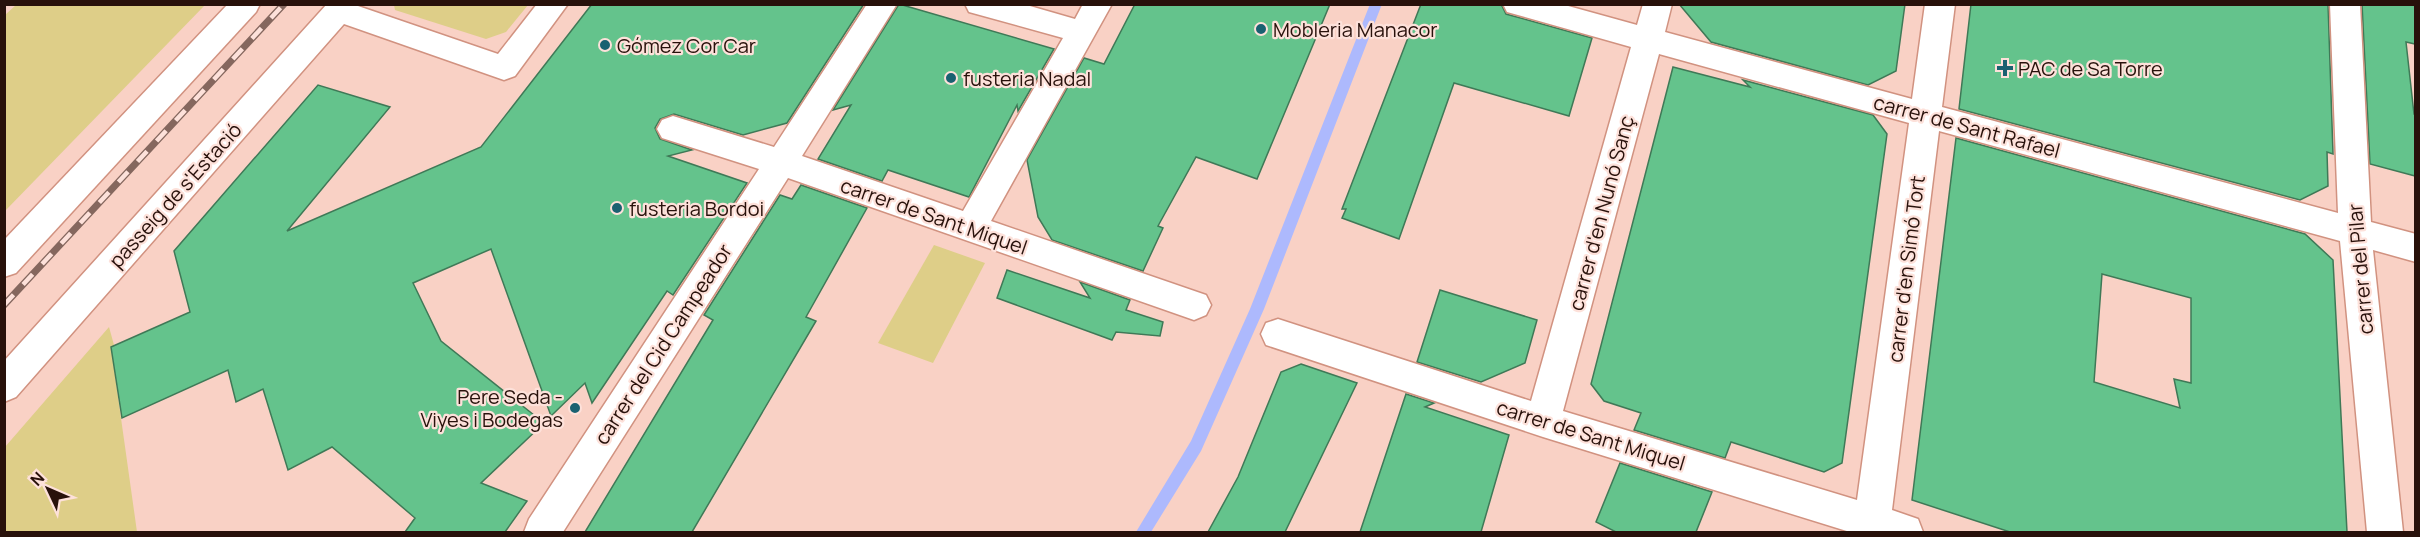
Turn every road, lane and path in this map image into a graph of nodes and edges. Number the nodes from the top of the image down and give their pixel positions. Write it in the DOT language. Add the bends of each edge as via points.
graph roads {
  1 [pos="246,4"];
  2 [pos="554,4"];
  3 [pos="883,4"];
  4 [pos="979,4"];
  5 [pos="1098,4"];
  6 [pos="1517,4"];
  7 [pos="1659,4"];
  8 [pos="1940,4"];
  9 [pos="2345,4"];
  10 [pos="342,8"];
  11 [pos="1082,32"];
  12 [pos="1648,41"];
  13 [pos="1926,114"];
  14 [pos="673,129"];
  15 [pos="780,162"];
  16 [pos="970,229"];
  17 [pos="2355,232"];
  18 [pos="2415,248"];
  19 [pos="4,263"];
  20 [pos="1194,305"];
  21 [pos="1278,334"];
  22 [pos="4,386"];
  23 [pos="1543,422"];
  24 [pos="1883,529"];
  25 [pos="542,532"];
  26 [pos="2385,532"];
  1 -- 19 [label="street"];
  2 -- 10 [label="street" via="504,68"];
  3 -- 15 [label="street, carrer del Cid Campeador"];
  4 -- 11 [label="street"];
  5 -- 11 [label="street"];
  6 -- 12 [label="street, carrer de Sant Rafael"];
  7 -- 12 [label="street, carrer d'en Nunó Sanç"];
  8 -- 13 [label="street, carrer d'en Simó Tort"];
  9 -- 17 [label="street, carrer del Pilar"];
  10 -- 22 [label="street, passeig de s'Estació"];
  11 -- 16 [label="street"];
  12 -- 13 [label="street, carrer de Sant Rafael"];
  12 -- 23 [label="street, carrer d'en Nunó Sanç"];
  13 -- 17 [label="street, carrer de Sant Rafael"];
  13 -- 24 [label="street, carrer d'en Simó Tort"];
  14 -- 15 [label="street, carrer de Sant Miquel"];
  15 -- 16 [label="street, carrer de Sant Miquel"];
  15 -- 25 [label="street, carrer del Cid Campeador"];
  16 -- 20 [label="street, carrer de Sant Miquel"];
  17 -- 18 [label="street, carrer de Sant Rafael"];
  17 -- 26 [label="street, carrer del Pilar"];
  21 -- 23 [label="street, carrer de Sant Miquel"];
  23 -- 24 [label="street, carrer de Sant Miquel"];
}
